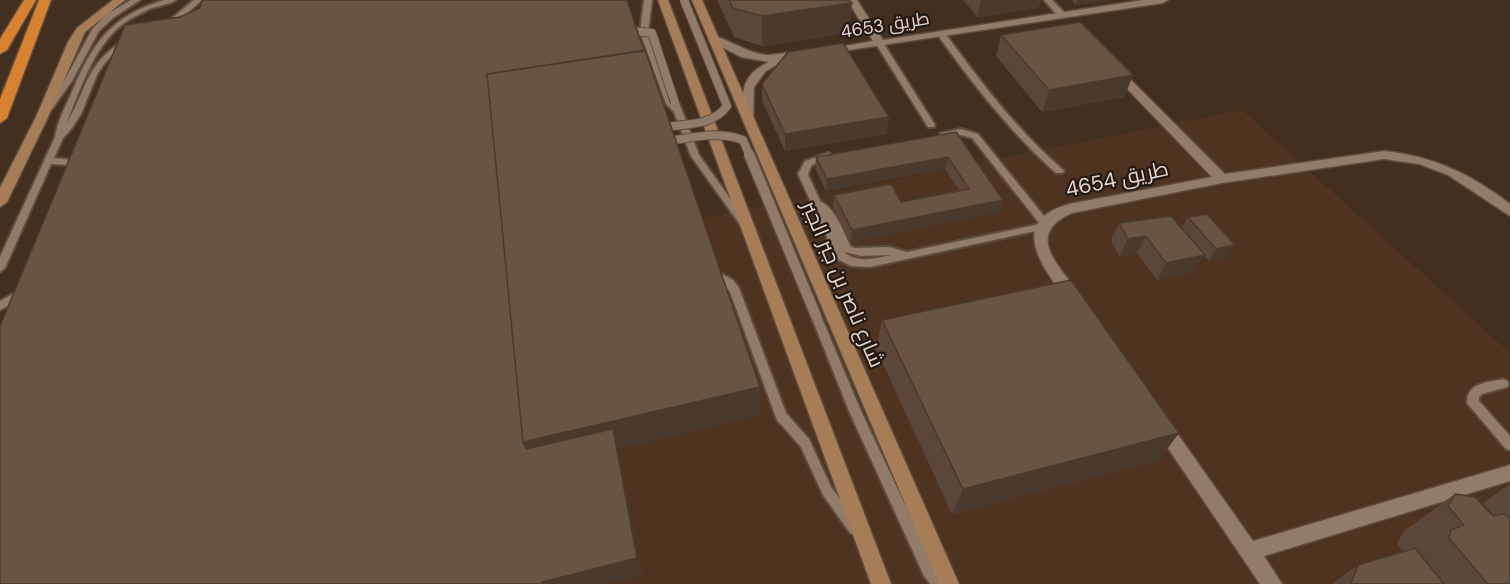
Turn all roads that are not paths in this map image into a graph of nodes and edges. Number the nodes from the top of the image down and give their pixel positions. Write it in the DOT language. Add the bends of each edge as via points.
graph roads {
  1 [pos="30,0"];
  2 [pos="45,0"];
  3 [pos="120,0"];
  4 [pos="136,0"];
  5 [pos="172,0"];
  6 [pos="179,0"];
  7 [pos="198,0"];
  8 [pos="648,0"];
  9 [pos="663,0"];
  10 [pos="684,0"];
  11 [pos="697,0"];
  12 [pos="852,0"];
  13 [pos="1048,0"];
  14 [pos="1163,0"];
  15 [pos="189,7"];
  16 [pos="193,16"];
  17 [pos="1066,19"];
  18 [pos="114,27"];
  19 [pos="159,30"];
  20 [pos="633,31"];
  21 [pos="941,34"];
  22 [pos="714,39"];
  23 [pos="880,44"];
  24 [pos="0,50"];
  25 [pos="104,56"];
  26 [pos="784,58"];
  27 [pos="116,61"];
  28 [pos="1110,64"];
  29 [pos="676,107"];
  30 [pos="42,117"];
  31 [pos="0,118"];
  32 [pos="749,121"];
  33 [pos="931,125"];
  34 [pos="664,128"];
  35 [pos="80,130"];
  36 [pos="59,136"];
  37 [pos="938,136"];
  38 [pos="669,141"];
  39 [pos="835,155"];
  40 [pos="48,161"];
  41 [pos="1059,171"];
  42 [pos="1222,179"];
  43 [pos="69,180"];
  44 [pos="0,201"];
  45 [pos="1510,211"];
  46 [pos="1043,225"];
  47 [pos="748,229"];
  48 [pos="0,268"];
  49 [pos="712,273"];
  50 [pos="24,288"];
  51 [pos="0,306"];
  52 [pos="1080,308"];
  53 [pos="1503,384"];
  54 [pos="1155,415"];
  55 [pos="1510,445"];
  56 [pos="1510,473"];
  57 [pos="863,538"];
  58 [pos="1249,551"];
  59 [pos="881,584"];
  60 [pos="938,584"];
  61 [pos="950,584"];
  62 [pos="1272,584"];
  1 -- 24 [label="highway"];
  2 -- 31 [label="highway"];
  3 -- 30 [label="main road" via="81,30"];
  4 -- 30 [label="lane" via="96,30 68,81"];
  5 -- 18 [label="lane" via="136,12"];
  6 -- 15 [label="lane" via="188,2"];
  7 -- 15 [label="lane"];
  8 -- 29 [label="lane" via="644,32 670,104"];
  9 -- 47 [label="main road"];
  10 -- 34 [label="lane, bridge" via="727,106 724,114 713,120"];
  11 -- 22 [label="main road, شارع ناصر بن جبر الجبر"];
  12 -- 23 [label="street"];
  13 -- 17 [label="lane"];
  14 -- 17 [label="street, طريق 4653"];
  15 -- 16 [label="lane"];
  15 -- 19 [label="lane"];
  17 -- 21 [label="street, طريق 4653"];
  18 -- 25 [label="lane" via="116,34 138,38"];
  18 -- 36 [label="lane" via="94,54"];
  20 -- 29 [label="lane, bridge" via="652,33"];
  21 -- 23 [label="street, طريق 4653"];
  21 -- 41 [label="lane" via="1006,120"];
  22 -- 26 [label="street, طريق 4653" via="738,53"];
  22 -- 32 [label="main road, شارع ناصر بن جبر الجبر"];
  23 -- 26 [label="street, طريق 4653"];
  23 -- 33 [label="lane"];
  25 -- 27 [label="lane"];
  25 -- 36 [label="lane" via="71,123"];
  26 -- 32 [label="street, طريق 4653" via="762,69 748,87"];
  28 -- 42 [label="street"];
  29 -- 47 [label="lane" via="702,168"];
  30 -- 44 [label="main road"];
  32 -- 61 [label="main road, شارع ناصر بن جبر الجبر"];
  35 -- 36 [label="lane"];
  36 -- 40 [label="lane"];
  37 -- 46 [label="lane" via="961,132 975,136"];
  38 -- 60 [label="lane, bridge" via="716,134 731,134 743,140 855,411"];
  39 -- 46 [label="lane" via="813,160 803,170 815,201 826,210 845,247 851,251 888,249 905,255"];
  40 -- 43 [label="lane" via="68,160 74,164"];
  40 -- 48 [label="lane"];
  42 -- 45 [label="street, طريق 4654" via="1372,155 1397,156 1431,163 1462,176"];
  42 -- 46 [label="street, طريق 4654" via="1069,209"];
  46 -- 52 [label="street" via="1041,248"];
  47 -- 57 [label="main road"];
  49 -- 57 [label="lane" via="729,283 739,298 777,407 787,425 805,443 833,501"];
  50 -- 51 [label="lane"];
  53 -- 55 [label="lane" via="1478,390 1473,403"];
  54 -- 58 [label="street"];
  56 -- 58 [label="street"];
  57 -- 59 [label="main road"];
  58 -- 62 [label="street"];
}
